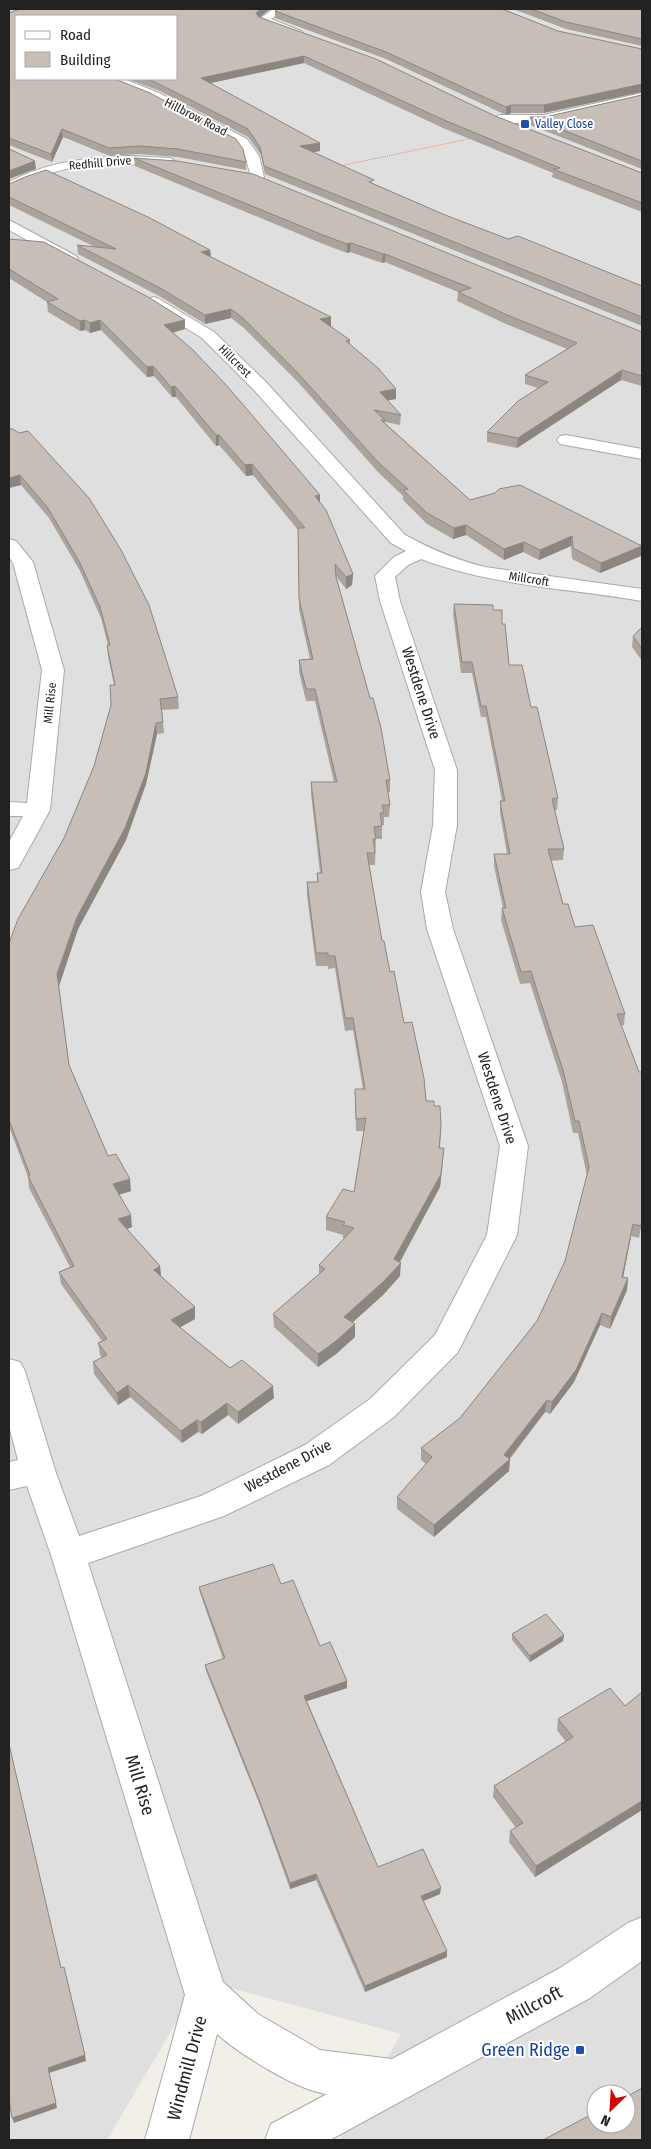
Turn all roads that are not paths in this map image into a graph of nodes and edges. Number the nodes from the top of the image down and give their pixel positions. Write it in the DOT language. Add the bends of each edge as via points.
graph roads {
  1 [pos="280,9"];
  2 [pos="307,37"];
  3 [pos="116,80"];
  4 [pos="642,97"];
  5 [pos="544,119"];
  6 [pos="35,161"];
  7 [pos="188,164"];
  8 [pos="53,169"];
  9 [pos="241,174"];
  10 [pos="9,187"];
  11 [pos="9,224"];
  12 [pos="87,267"];
  13 [pos="138,294"];
  14 [pos="566,440"];
  15 [pos="642,454"];
  16 [pos="9,544"];
  17 [pos="419,553"];
  18 [pos="642,595"];
  19 [pos="9,809"];
  20 [pos="38,810"];
  21 [pos="9,863"];
  22 [pos="9,1371"];
  23 [pos="23,1473"];
  24 [pos="68,1555"];
  25 [pos="642,1937"];
  26 [pos="206,1995"];
  27 [pos="395,2081"];
  28 [pos="167,2140"];
  29 [pos="287,2140"];
  1 -- 2 [label="street" via="264,20"];
  3 -- 9 [label="street, Hillbrow Road" via="155,96 242,142 263,179"];
  4 -- 5 [label="street"];
  5 -- 5 [label="street" via="495,117 528,131"];
  6 -- 8 [label="street"];
  7 -- 8 [label="street, Redhill Drive" via="139,160 76,164"];
  8 -- 10 [label="street, Redhill Drive"];
  11 -- 12 [label="street"];
  13 -- 17 [label="street, Hillcrest" via="208,335 259,385 398,539"];
  14 -- 15 [label="street"];
  16 -- 20 [label="street, Mill Rise" via="23,562 53,670"];
  17 -- 18 [label="street, Millcroft" via="467,569"];
  17 -- 24 [label="street, Westdene Drive" via="401,561 385,576 390,601 446,770 445,825 433,892 440,929 514,1146 502,1235 447,1343 382,1408 317,1455 212,1506"];
  19 -- 20 [label="street"];
  20 -- 21 [label="street, Mill Rise"];
  22 -- 23 [label="street, Mill Rise"];
  23 -- 24 [label="street, Mill Rise"];
  24 -- 26 [label="street, Mill Rise"];
  25 -- 27 [label="street, Millcroft" via="576,1983"];
  26 -- 27 [label="street" via="243,2029 314,2071"];
  26 -- 28 [label="street, Windmill Drive"];
  27 -- 29 [label="street"];
}
